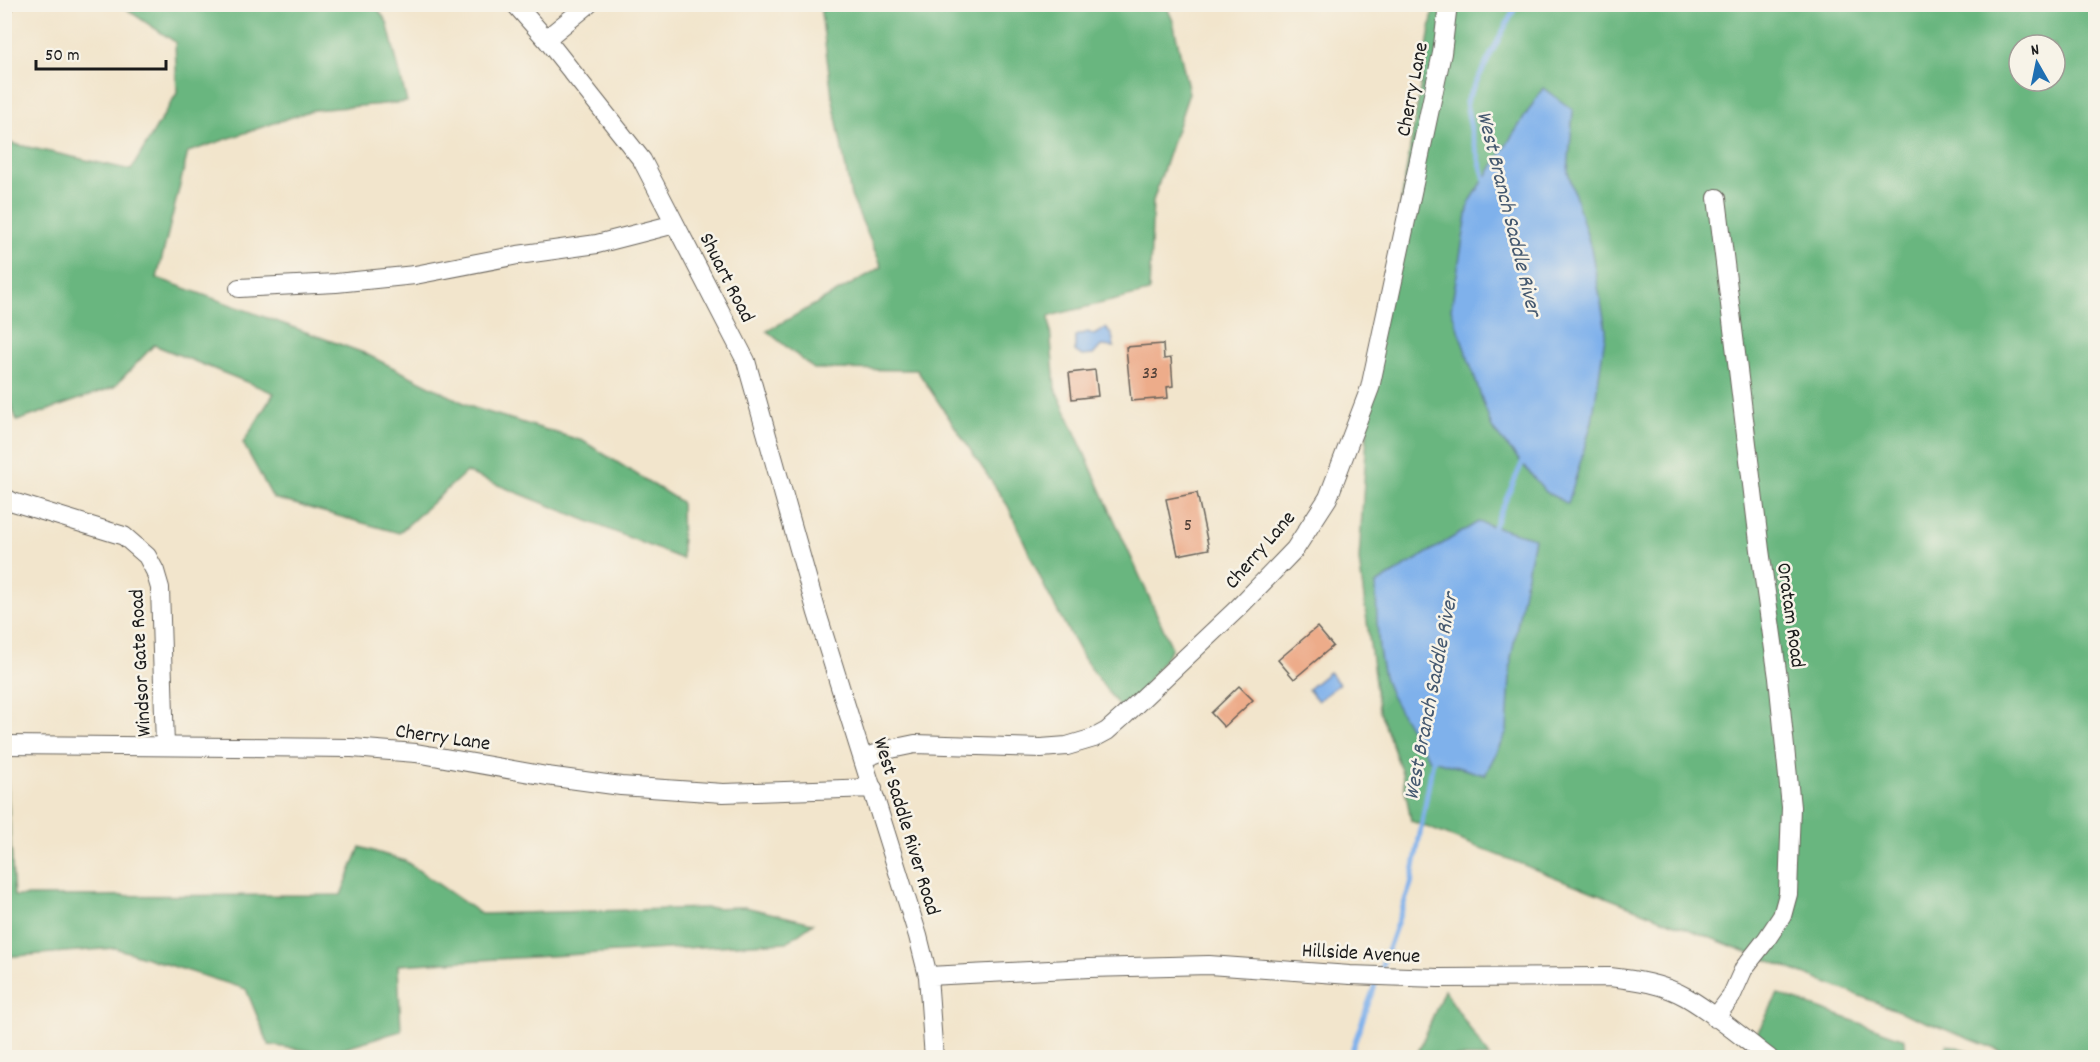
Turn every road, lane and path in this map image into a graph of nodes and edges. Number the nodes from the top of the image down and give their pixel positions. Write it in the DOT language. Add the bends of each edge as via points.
graph roads {
  1 [pos="515,4"];
  2 [pos="589,4"];
  3 [pos="1448,4"];
  4 [pos="546,39"];
  5 [pos="1717,198"];
  6 [pos="675,224"];
  7 [pos="239,288"];
  8 [pos="4,497"];
  9 [pos="817,613"];
  10 [pos="4,745"];
  11 [pos="165,746"];
  12 [pos="864,758"];
  13 [pos="873,788"];
  14 [pos="928,976"];
  15 [pos="1715,1018"];
  16 [pos="934,1058"];
  17 [pos="1769,1058"];
  1 -- 4 [label="street, Shuart Road"];
  2 -- 4 [label="street"];
  3 -- 12 [label="street, Cherry Lane" via="1442,53 1370,388 1328,498 1295,549 1125,715 1094,738 1041,748 915,744"];
  4 -- 6 [label="street, Shuart Road" via="642,160"];
  5 -- 15 [label="street, Oratam Road" via="1791,807 1788,894 1782,916 1744,968 1731,997"];
  6 -- 7 [label="street" via="597,244 414,274"];
  6 -- 9 [label="street, Shuart Road" via="746,360"];
  8 -- 11 [label="street, Windsor Gate Road" via="124,536 147,556 160,588"];
  9 -- 12 [label="street, West Saddle River Road"];
  10 -- 11 [label="street, Cherry Lane"];
  11 -- 13 [label="street, Cherry Lane" via="384,750 621,786 723,793"];
  12 -- 13 [label="street, West Saddle River Road"];
  13 -- 14 [label="street, West Saddle River Road"];
  14 -- 15 [label="street, Hillside Avenue" via="1209,965 1391,977 1610,977 1662,987 1686,997"];
  14 -- 16 [label="street, West Saddle River Road"];
  15 -- 17 [label="street, Hillside Avenue"];
}
